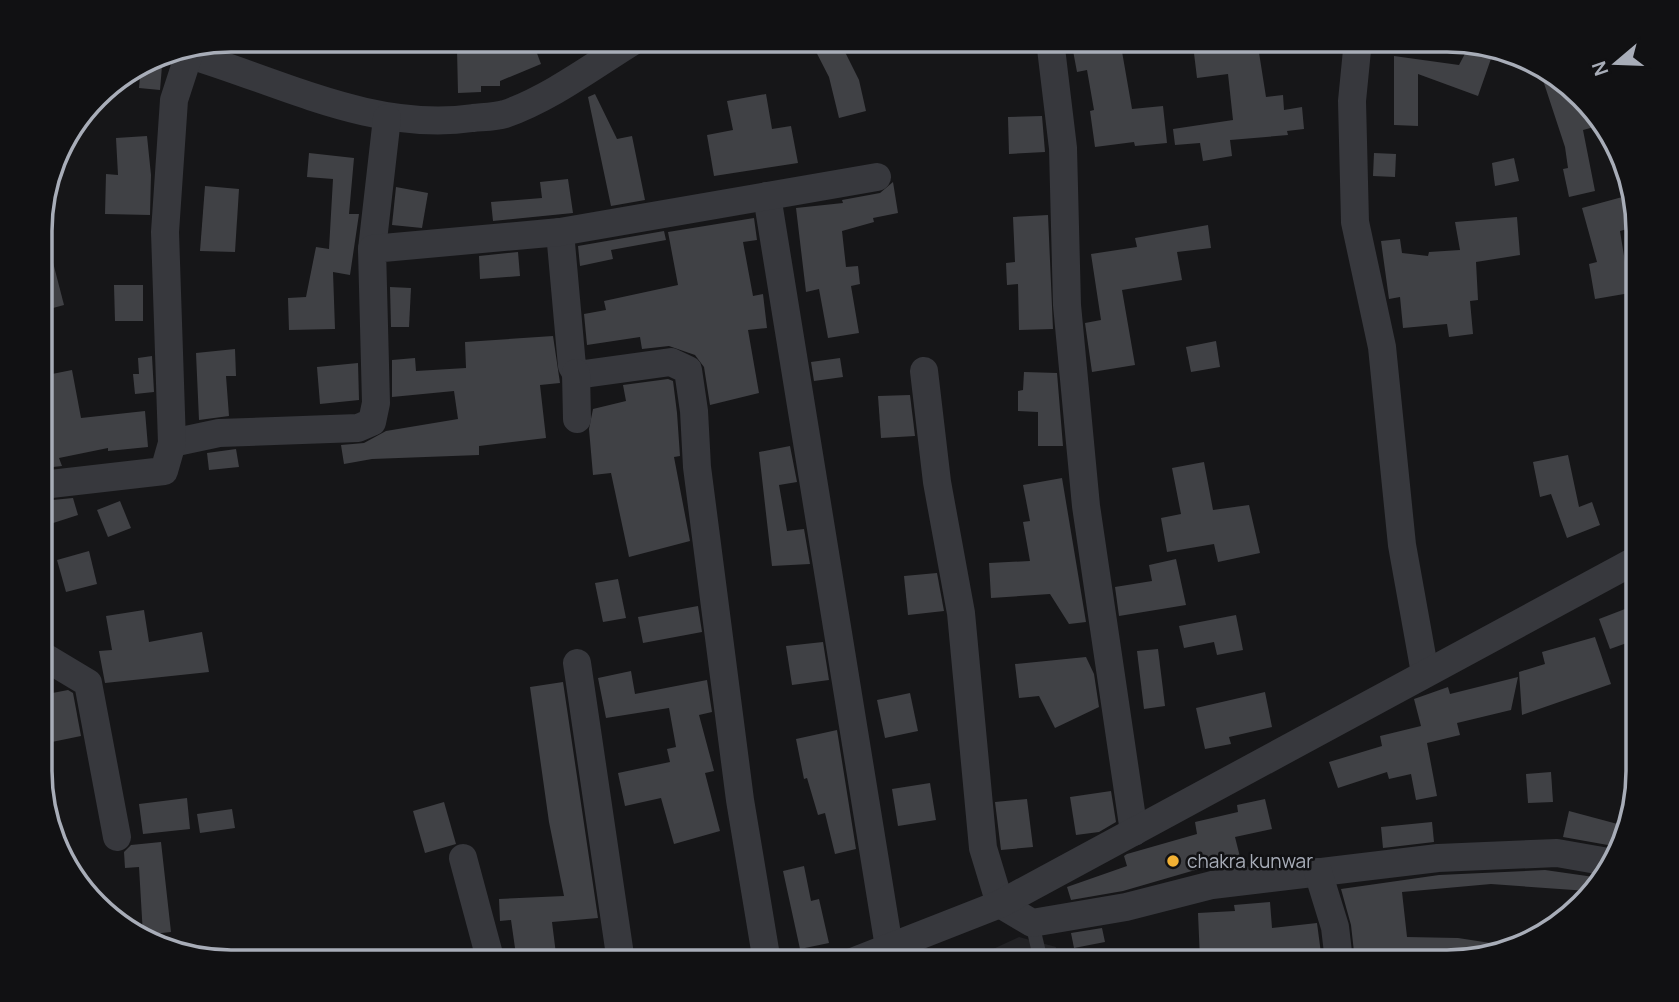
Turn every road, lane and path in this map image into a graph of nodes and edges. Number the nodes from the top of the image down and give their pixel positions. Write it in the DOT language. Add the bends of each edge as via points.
graph roads {
  1 [pos="613,53"];
  2 [pos="1051,53"];
  3 [pos="1357,53"];
  4 [pos="200,56"];
  5 [pos="188,58"];
  6 [pos="387,118"];
  7 [pos="877,177"];
  8 [pos="767,196"];
  9 [pos="560,232"];
  10 [pos="372,249"];
  11 [pos="924,371"];
  12 [pos="576,373"];
  13 [pos="577,419"];
  14 [pos="172,443"];
  15 [pos="53,484"];
  16 [pos="1626,565"];
  17 [pos="53,659"];
  18 [pos="577,663"];
  19 [pos="1425,673"];
  20 [pos="1134,832"];
  21 [pos="117,837"];
  22 [pos="463,858"];
  23 [pos="1601,861"];
  24 [pos="1318,872"];
  25 [pos="1000,904"];
  26 [pos="1032,923"];
  27 [pos="889,947"];
  28 [pos="883,949"];
  29 [pos="1038,949"];
  30 [pos="1338,949"];
  31 [pos="488,950"];
  32 [pos="619,950"];
  33 [pos="765,950"];
  1 -- 6 [label="street" via="504,114 443,122"];
  2 -- 20 [label="street" via="1063,148 1067,305 1086,506"];
  3 -- 19 [label="street" via="1352,101 1354,222 1382,347 1402,545"];
  4 -- 6 [label="street" via="301,94"];
  5 -- 14 [label="street" via="174,100 165,232"];
  6 -- 10 [label="street"];
  7 -- 8 [label="street"];
  8 -- 9 [label="street"];
  8 -- 27 [label="street"];
  9 -- 10 [label="street"];
  9 -- 12 [label="street"];
  10 -- 14 [label="street" via="376,403 372,422 358,428 219,433"];
  11 -- 25 [label="street" via="937,482 961,613 983,848"];
  12 -- 13 [label="street"];
  12 -- 33 [label="street" via="671,362 688,370 740,800"];
  14 -- 15 [label="street" via="164,471"];
  16 -- 19 [label="street"];
  17 -- 21 [label="street" via="88,683"];
  18 -- 32 [label="street"];
  19 -- 20 [label="street"];
  20 -- 25 [label="street"];
  22 -- 31 [label="street"];
  23 -- 24 [label="street" via="1543,854 1438,858"];
  24 -- 26 [label="street" via="1212,885 1126,907"];
  24 -- 30 [label="street"];
  25 -- 26 [label="street"];
  25 -- 27 [label="street"];
  26 -- 29 [label="lane"];
  27 -- 28 [label="street"];
}
